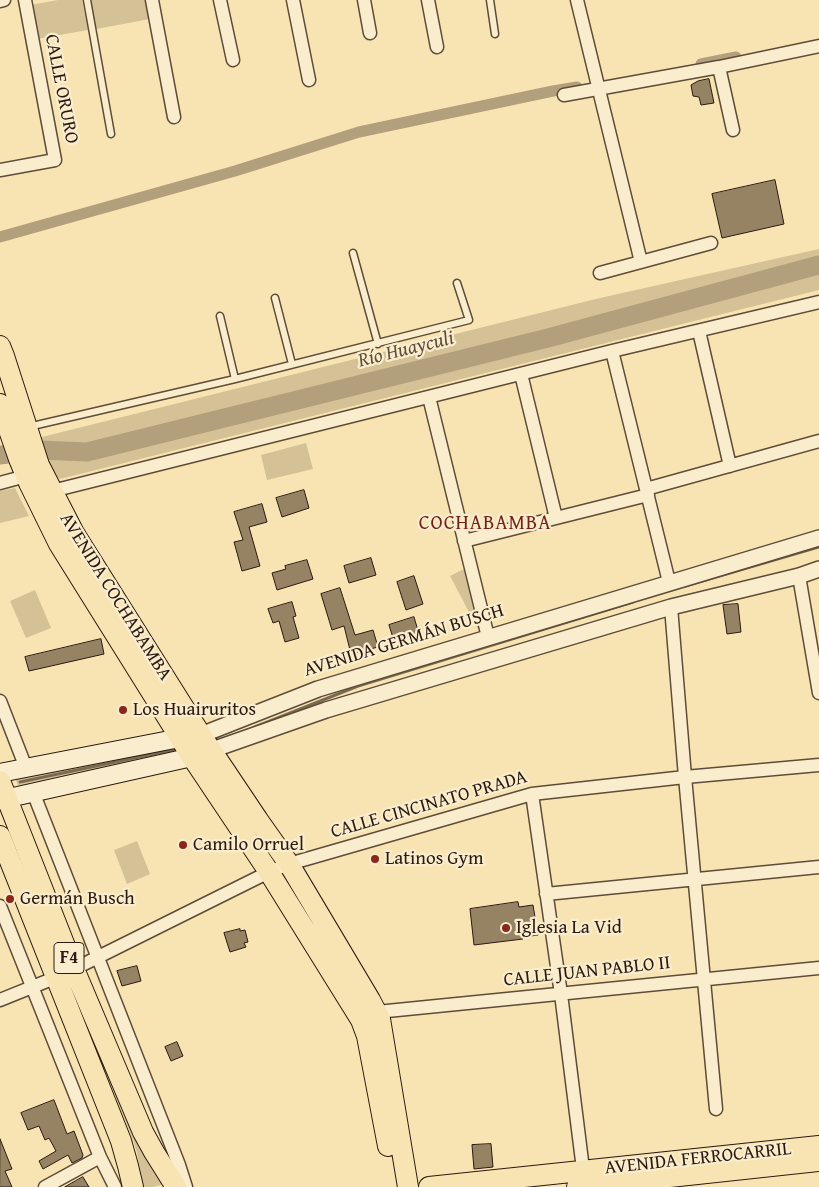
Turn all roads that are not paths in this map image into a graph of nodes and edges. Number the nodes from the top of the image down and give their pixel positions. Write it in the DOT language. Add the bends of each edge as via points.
graph roads {
  1 [pos="4,0"];
  2 [pos="25,0"];
  3 [pos="87,0"];
  4 [pos="152,0"];
  5 [pos="220,0"];
  6 [pos="293,0"];
  7 [pos="364,0"];
  8 [pos="428,0"];
  9 [pos="490,0"];
  10 [pos="577,0"];
  11 [pos="0,1"];
  12 [pos="370,33"];
  13 [pos="496,34"];
  14 [pos="819,46"];
  15 [pos="437,48"];
  16 [pos="233,60"];
  17 [pos="719,67"];
  18 [pos="309,80"];
  19 [pos="598,88"];
  20 [pos="564,95"];
  21 [pos="174,117"];
  22 [pos="733,130"];
  23 [pos="111,134"];
  24 [pos="0,170"];
  25 [pos="711,244"];
  26 [pos="353,253"];
  27 [pos="641,262"];
  28 [pos="600,273"];
  29 [pos="457,283"];
  30 [pos="275,298"];
  31 [pos="819,302"];
  32 [pos="220,316"];
  33 [pos="699,331"];
  34 [pos="378,344"];
  35 [pos="0,346"];
  36 [pos="612,351"];
  37 [pos="292,364"];
  38 [pos="520,374"];
  39 [pos="235,379"];
  40 [pos="428,397"];
  41 [pos="0,404"];
  42 [pos="819,441"];
  43 [pos="31,462"];
  44 [pos="730,466"];
  45 [pos="0,483"];
  46 [pos="647,492"];
  47 [pos="556,518"];
  48 [pos="819,538"];
  49 [pos="464,541"];
  50 [pos="819,569"];
  51 [pos="799,576"];
  52 [pos="669,582"];
  53 [pos="671,607"];
  54 [pos="488,638"];
  55 [pos="817,661"];
  56 [pos="819,693"];
  57 [pos="0,701"];
  58 [pos="180,738"];
  59 [pos="206,743"];
  60 [pos="192,757"];
  61 [pos="819,765"];
  62 [pos="26,768"];
  63 [pos="0,773"];
  64 [pos="685,777"];
  65 [pos="33,792"];
  66 [pos="2,793"];
  67 [pos="532,794"];
  68 [pos="0,836"];
  69 [pos="289,864"];
  70 [pos="819,867"];
  71 [pos="269,872"];
  72 [pos="695,879"];
  73 [pos="546,894"];
  74 [pos="0,906"];
  75 [pos="97,957"];
  76 [pos="819,968"];
  77 [pos="65,973"];
  78 [pos="704,979"];
  79 [pos="32,987"];
  80 [pos="561,994"];
  81 [pos="0,1000"];
  82 [pos="369,1016"];
  83 [pos="716,1109"];
  84 [pos="819,1146"];
  85 [pos="100,1157"];
  86 [pos="819,1161"];
  87 [pos="583,1183"];
  88 [pos="45,1187"];
  89 [pos="115,1187"];
  90 [pos="133,1187"];
  91 [pos="176,1187"];
  92 [pos="186,1187"];
  93 [pos="396,1187"];
  94 [pos="408,1187"];
  95 [pos="429,1187"];
  1 -- 11 [label="street"];
  2 -- 24 [label="street, CALLE ORURO" via="55,160"];
  3 -- 23 [label="lane"];
  4 -- 21 [label="street"];
  5 -- 16 [label="street"];
  6 -- 18 [label="street"];
  7 -- 12 [label="street"];
  8 -- 15 [label="street"];
  9 -- 13 [label="lane"];
  10 -- 19 [label="street"];
  14 -- 17 [label="street"];
  17 -- 19 [label="street"];
  17 -- 22 [label="street"];
  19 -- 20 [label="street"];
  19 -- 27 [label="street"];
  25 -- 27 [label="street"];
  26 -- 34 [label="lane"];
  27 -- 28 [label="street"];
  29 -- 34 [label="lane" via="469,320"];
  30 -- 37 [label="lane"];
  31 -- 33 [label="street"];
  32 -- 39 [label="lane"];
  33 -- 36 [label="street"];
  33 -- 44 [label="street"];
  34 -- 37 [label="lane"];
  35 -- 43 [label="main road, AVENIDA COCHABAMBA"];
  36 -- 38 [label="street"];
  36 -- 46 [label="street"];
  37 -- 39 [label="lane"];
  38 -- 40 [label="street"];
  38 -- 47 [label="street"];
  39 -- 43 [label="lane"];
  40 -- 43 [label="street"];
  40 -- 49 [label="street"];
  41 -- 43 [label="main road, AVENIDA COCHABAMBA"];
  42 -- 44 [label="street"];
  43 -- 45 [label="street"];
  43 -- 58 [label="main road, AVENIDA COCHABAMBA" via="59,544"];
  43 -- 59 [label="main road, AVENIDA COCHABAMBA"];
  44 -- 46 [label="street"];
  46 -- 47 [label="street"];
  46 -- 52 [label="street"];
  47 -- 49 [label="street"];
  48 -- 52 [label="street, AVENIDA GERMÁN BUSCH"];
  49 -- 54 [label="street"];
  50 -- 51 [label="street, AVENIDA GERMÁN BUSCH"];
  51 -- 53 [label="street, AVENIDA GERMÁN BUSCH"];
  51 -- 55 [label="street"];
  52 -- 54 [label="street, AVENIDA GERMÁN BUSCH"];
  53 -- 59 [label="street, AVENIDA GERMÁN BUSCH"];
  53 -- 64 [label="street"];
  54 -- 59 [label="street, AVENIDA GERMÁN BUSCH" via="318,689"];
  55 -- 56 [label="street"];
  57 -- 62 [label="street"];
  58 -- 59 [label="main road, AVENIDA GERMÁN BUSCH"];
  58 -- 60 [label="main road, AVENIDA COCHABAMBA"];
  58 -- 62 [label="main road, AVENIDA GERMÁN BUSCH"];
  59 -- 60 [label="main road, AVENIDA GERMÁN BUSCH"];
  59 -- 69 [label="main road, AVENIDA COCHABAMBA"];
  60 -- 65 [label="main road, AVENIDA GERMÁN BUSCH"];
  60 -- 71 [label="main road, AVENIDA COCHABAMBA"];
  61 -- 64 [label="street, CALLE CINCINATO PRADA"];
  62 -- 63 [label="main road, AVENIDA GERMÁN BUSCH"];
  64 -- 67 [label="street, CALLE CINCINATO PRADA"];
  64 -- 72 [label="street"];
  65 -- 66 [label="main road, AVENIDA GERMÁN BUSCH"];
  65 -- 75 [label="street"];
  66 -- 77 [label="main road, F4"];
  67 -- 69 [label="street, CALLE CINCINATO PRADA"];
  67 -- 73 [label="street"];
  68 -- 77 [label="main road, F4"];
  69 -- 71 [label="street, CALLE CINCINATO PRADA"];
  69 -- 82 [label="main road, AVENIDA COCHABAMBA"];
  70 -- 72 [label="street"];
  71 -- 75 [label="street, CALLE CINCINATO PRADA"];
  71 -- 82 [label="main road, AVENIDA COCHABAMBA"];
  72 -- 73 [label="street"];
  72 -- 78 [label="street"];
  73 -- 80 [label="street"];
  74 -- 79 [label="street"];
  75 -- 77 [label="street, CALLE CINCINATO PRADA"];
  75 -- 92 [label="street"];
  76 -- 78 [label="street, CALLE JUAN PABLO II"];
  77 -- 79 [label="street, CALLE CINCINATO PRADA"];
  77 -- 90 [label="main road, F4"];
  77 -- 91 [label="main road, F4" via="143,1132"];
  78 -- 80 [label="street, CALLE JUAN PABLO II"];
  78 -- 83 [label="street"];
  79 -- 81 [label="street, CALLE CINCINATO PRADA"];
  79 -- 85 [label="street"];
  80 -- 82 [label="street, CALLE JUAN PABLO II"];
  80 -- 87 [label="street"];
  82 -- 93 [label="main road, AVENIDA COCHABAMBA" via="367,1036"];
  82 -- 94 [label="main road, AVENIDA COCHABAMBA" via="380,1019 382,1027"];
  84 -- 87 [label="main road, AVENIDA FERROCARRIL"];
  85 -- 88 [label="street"];
  85 -- 89 [label="street"];
  86 -- 87 [label="main road, AVENIDA FERROCARRIL"];
  87 -- 95 [label="main road, AVENIDA FERROCARRIL"];
}
